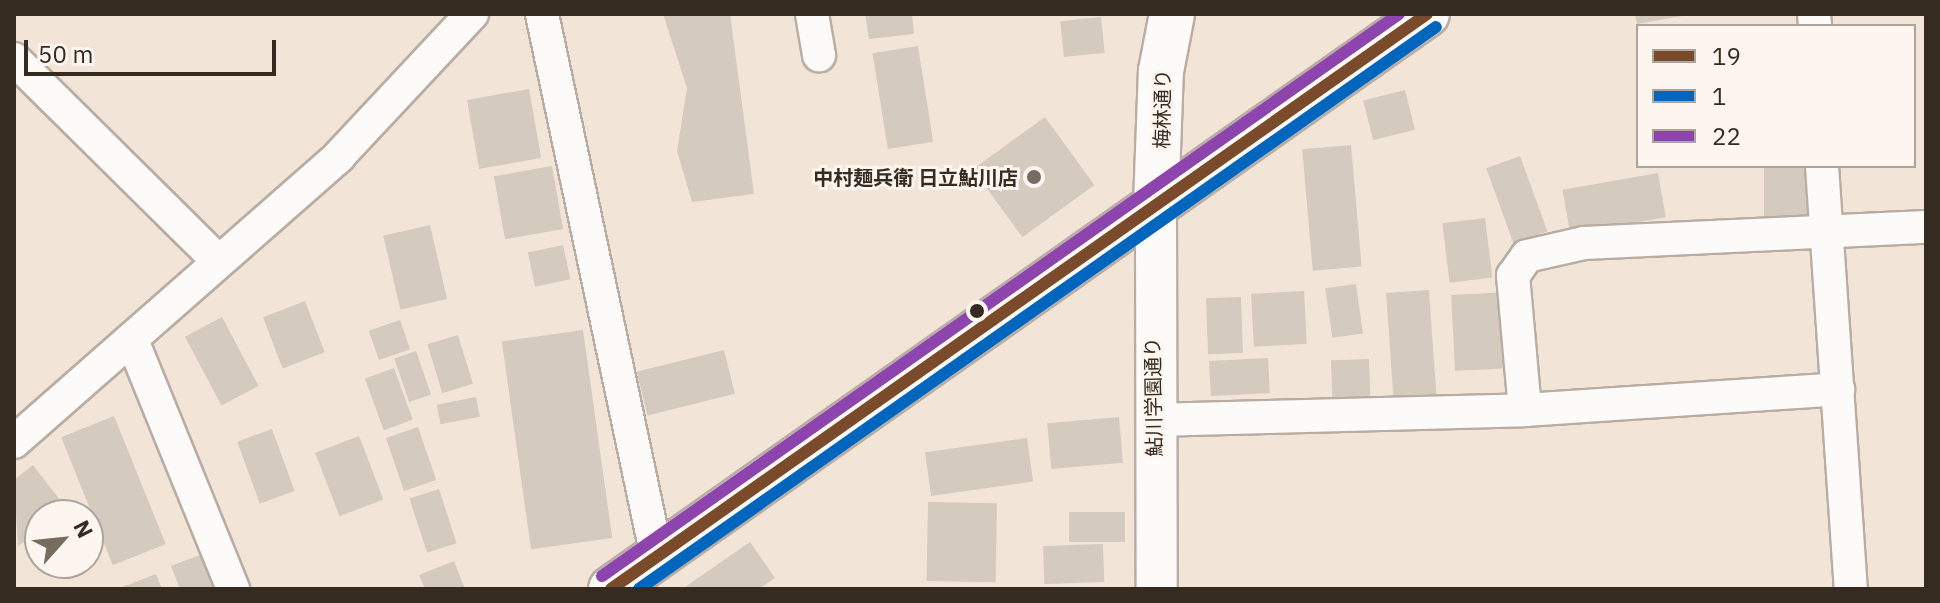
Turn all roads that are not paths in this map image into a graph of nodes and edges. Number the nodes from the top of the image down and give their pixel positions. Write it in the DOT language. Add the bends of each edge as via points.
graph roads {
  1 [pos="472,14"];
  2 [pos="542,14"];
  3 [pos="812,14"];
  4 [pos="1172,14"];
  5 [pos="1427,14"];
  6 [pos="819,55"];
  7 [pos="14,59"];
  8 [pos="1822,168"];
  9 [pos="1156,205"];
  10 [pos="1926,227"];
  11 [pos="1826,232"];
  12 [pos="217,260"];
  13 [pos="132,340"];
  14 [pos="1838,389"];
  15 [pos="1525,410"];
  16 [pos="1153,420"];
  17 [pos="14,442"];
  18 [pos="657,557"];
  19 [pos="233,589"];
  20 [pos="611,589"];
  21 [pos="1157,589"];
  22 [pos="1851,589"];
  1 -- 12 [label="street" via="339,156"];
  2 -- 18 [label="street"];
  3 -- 6 [label="street"];
  4 -- 9 [label="main road, 梅林通り" via="1161,71"];
  5 -- 9 [label="main road"];
  7 -- 12 [label="street"];
  8 -- 11 [label="street"];
  9 -- 16 [label="street, 鮎川学園通り"];
  9 -- 18 [label="main road"];
  10 -- 11 [label="street"];
  11 -- 14 [label="street"];
  11 -- 15 [label="street" via="1584,243 1527,256 1513,276"];
  12 -- 13 [label="street"];
  13 -- 17 [label="street"];
  13 -- 19 [label="street"];
  14 -- 15 [label="street"];
  14 -- 22 [label="street"];
  15 -- 16 [label="street"];
  16 -- 21 [label="street, 鮎川学園通り"];
  18 -- 20 [label="main road"];
}
